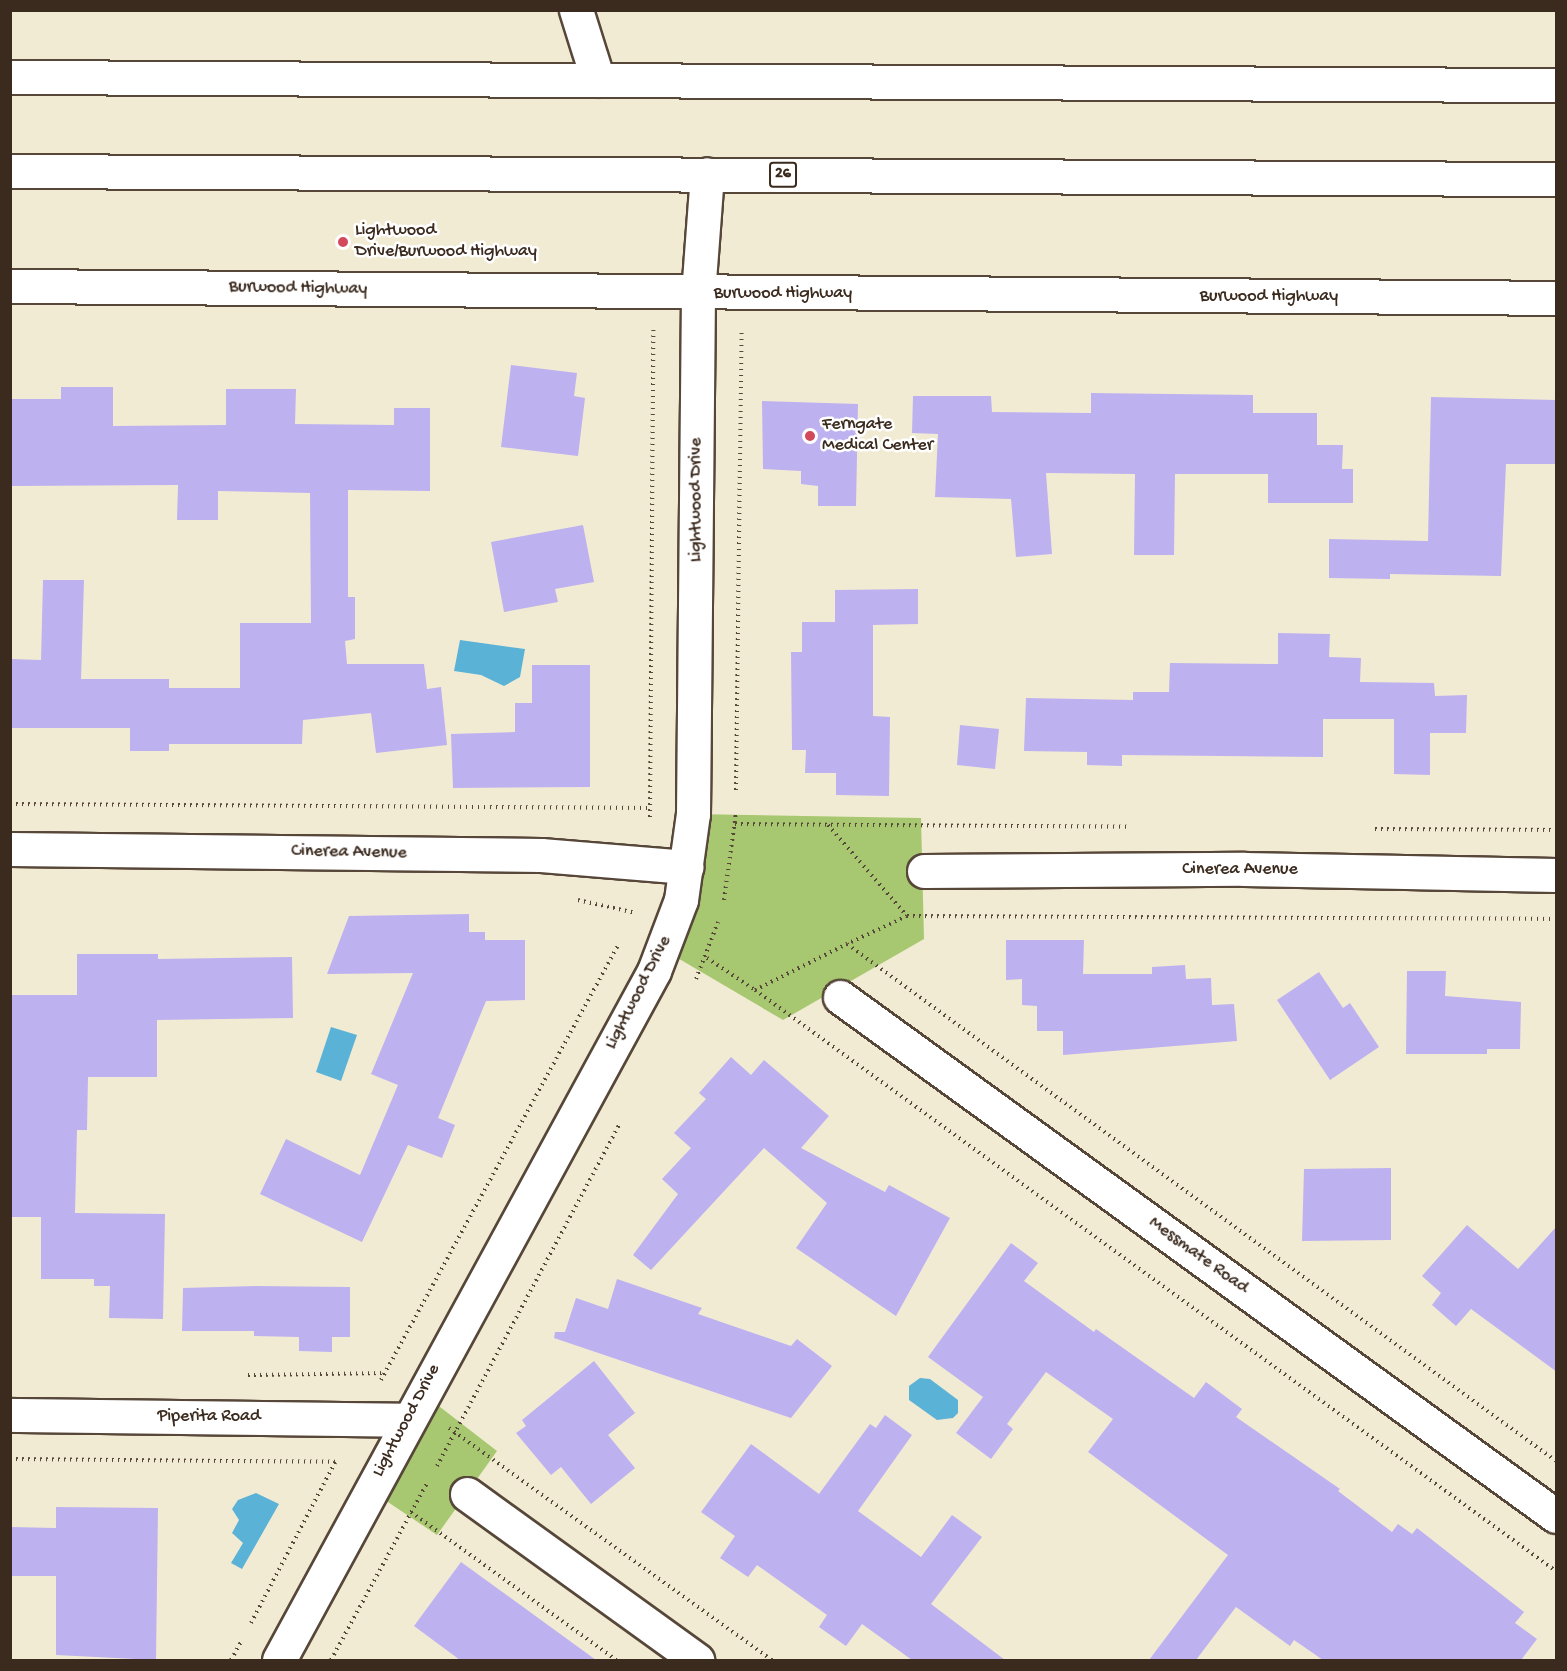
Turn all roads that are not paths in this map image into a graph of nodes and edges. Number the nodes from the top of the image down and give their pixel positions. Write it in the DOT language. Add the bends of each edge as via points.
graph roads {
  1 [pos="576,10"];
  2 [pos="10,77"];
  3 [pos="598,80"];
  4 [pos="1557,85"];
  5 [pos="10,171"];
  6 [pos="707,174"];
  7 [pos="1557,180"];
  8 [pos="10,286"];
  9 [pos="698,294"];
  10 [pos="1557,298"];
  11 [pos="10,849"];
  12 [pos="687,867"];
  13 [pos="924,871"];
  14 [pos="1557,875"];
  15 [pos="840,997"];
  16 [pos="10,1415"];
  17 [pos="408,1420"];
  18 [pos="467,1494"];
  19 [pos="1557,1516"];
  20 [pos="279,1660"];
  21 [pos="697,1660"];
  1 -- 3 [label="main road"];
  2 -- 3 [label="main road"];
  3 -- 4 [label="main road"];
  5 -- 6 [label="main road, 26"];
  6 -- 7 [label="main road, 26"];
  6 -- 9 [label="main road, Lightwood Drive"];
  8 -- 9 [label="main road, Burwood Highway"];
  9 -- 10 [label="main road, Burwood Highway"];
  9 -- 12 [label="main road, Lightwood Drive" via="693,814"];
  11 -- 12 [label="main road, Cinerea Avenue" via="541,855"];
  12 -- 17 [label="main road, Lightwood Drive" via="669,937 654,971"];
  13 -- 14 [label="main road, Cinerea Avenue" via="1244,869"];
  15 -- 19 [label="main road, Messmate Road"];
  16 -- 17 [label="main road, Piperita Road"];
  17 -- 20 [label="main road, Lightwood Drive"];
  18 -- 21 [label="main road"];
}
